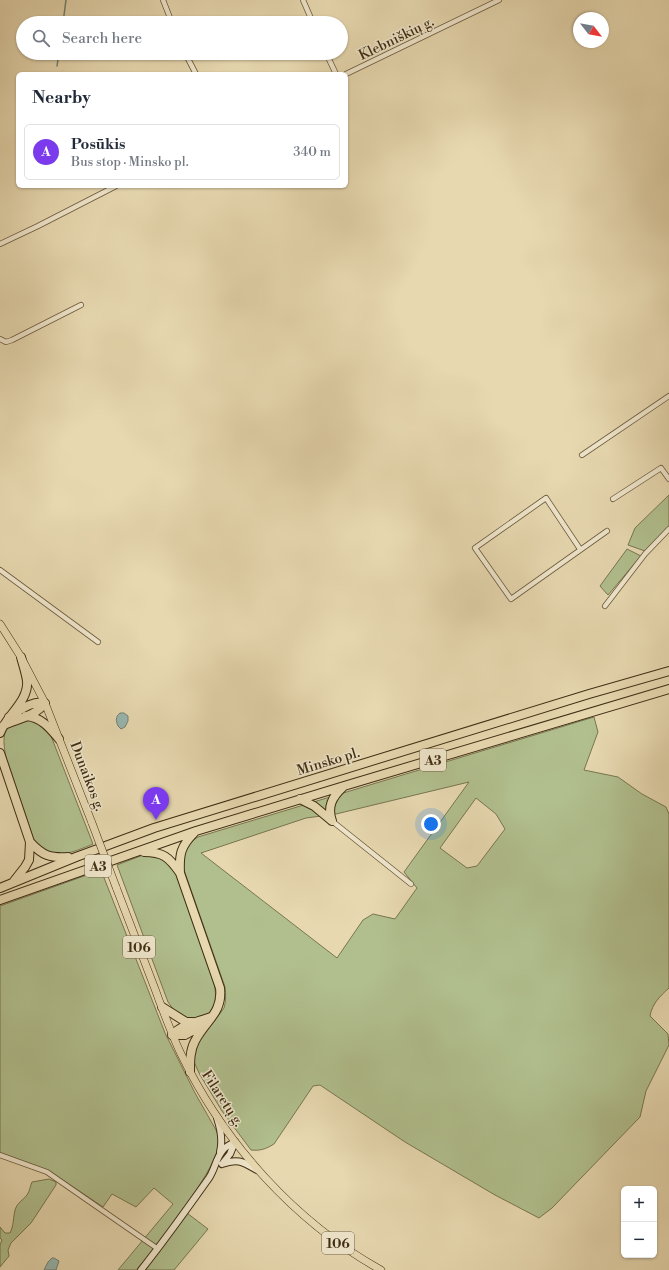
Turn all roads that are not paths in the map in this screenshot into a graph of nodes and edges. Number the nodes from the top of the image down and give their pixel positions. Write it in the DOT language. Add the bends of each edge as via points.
graph roads {
  1 [pos="163,0"];
  2 [pos="303,0"];
  3 [pos="499,0"];
  4 [pos="169,16"];
  5 [pos="310,16"];
  6 [pos="189,60"];
  7 [pos="329,60"];
  8 [pos="195,72"];
  9 [pos="335,72"];
  10 [pos="348,73"];
  11 [pos="112,188"];
  12 [pos="0,244"];
  13 [pos="81,305"];
  14 [pos="0,339"];
  15 [pos="669,396"];
  16 [pos="582,455"];
  17 [pos="669,479"];
  18 [pos="613,500"];
  19 [pos="669,529"];
  20 [pos="607,531"];
  21 [pos="580,549"];
  22 [pos="0,570"];
  23 [pos="605,606"];
  24 [pos="0,624"];
  25 [pos="98,642"];
  26 [pos="21,657"];
  27 [pos="669,671"];
  28 [pos="669,689"];
  29 [pos="44,703"];
  30 [pos="25,716"];
  31 [pos="9,717"];
  32 [pos="4,725"];
  33 [pos="0,733"];
  34 [pos="59,739"];
  35 [pos="0,753"];
  36 [pos="344,786"];
  37 [pos="300,799"];
  38 [pos="332,821"];
  39 [pos="196,831"];
  40 [pos="30,842"];
  41 [pos="139,851"];
  42 [pos="76,857"];
  43 [pos="180,873"];
  44 [pos="10,884"];
  45 [pos="411,884"];
  46 [pos="116,887"];
  47 [pos="0,888"];
  48 [pos="0,900"];
  49 [pos="162,1007"];
  50 [pos="213,1016"];
  51 [pos="195,1022"];
  52 [pos="206,1024"];
  53 [pos="172,1035"];
  54 [pos="190,1072"];
  55 [pos="216,1115"];
  56 [pos="235,1142"];
  57 [pos="0,1156"];
  58 [pos="219,1156"];
  59 [pos="222,1164"];
  60 [pos="212,1173"];
  61 [pos="263,1174"];
  62 [pos="158,1249"];
  63 [pos="141,1270"];
  64 [pos="381,1270"];
  1 -- 4 [label="street"];
  2 -- 5 [label="street"];
  3 -- 10 [label="street, Klebniškių g."];
  6 -- 8 [label="street"];
  7 -- 9 [label="street"];
  11 -- 12 [label="street"];
  13 -- 14 [label="street" via="12,340 6,342"];
  15 -- 16 [label="street"];
  17 -- 18 [label="street" via="661,468"];
  19 -- 23 [label="street" via="645,554"];
  20 -- 21 [label="street"];
  21 -- 21 [label="street" via="511,598 475,548 546,498"];
  22 -- 25 [label="street"];
  24 -- 26 [label="main road, 106"];
  26 -- 29 [label="main road, 106"];
  26 -- 31 [label="highway" via="27,688"];
  27 -- 42 [label="highway, Minsko pl. / A3" via="226,805"];
  28 -- 36 [label="highway, Minsko pl. / A3"];
  29 -- 30 [label="highway" via="38,710"];
  29 -- 31 [label="highway" via="32,704"];
  29 -- 34 [label="main road, 106"];
  30 -- 32 [label="highway"];
  30 -- 34 [label="highway" via="39,719"];
  31 -- 32 [label="highway"];
  32 -- 33 [label="highway"];
  34 -- 46 [label="main road, Dunaikos g. / 106, bridge"];
  35 -- 40 [label="highway"];
  36 -- 37 [label="highway, Minsko pl. / A3"];
  36 -- 38 [label="highway" via="330,805"];
  37 -- 38 [label="highway" via="314,806"];
  37 -- 39 [label="highway, Minsko pl. / A3"];
  38 -- 45 [label="street"];
  39 -- 41 [label="highway, Minsko pl. / A3"];
  39 -- 43 [label="highway" via="184,844 180,857"];
  40 -- 42 [label="highway" via="50,857"];
  40 -- 44 [label="highway" via="29,860"];
  41 -- 43 [label="highway" via="158,852 164,855"];
  41 -- 48 [label="highway, Minsko pl. / A3"];
  42 -- 44 [label="highway, Minsko pl. / A3"];
  43 -- 50 [label="highway" via="220,988 219,1006"];
  44 -- 47 [label="highway, Minsko pl. / A3"];
  46 -- 49 [label="main road, Filaretų g. / 106"];
  49 -- 51 [label="highway" via="186,1022"];
  49 -- 53 [label="main road, Filaretų g. / 106"];
  50 -- 51 [label="highway"];
  50 -- 52 [label="highway"];
  51 -- 53 [label="highway" via="176,1030"];
  52 -- 53 [label="highway" via="185,1035"];
  52 -- 54 [label="highway" via="193,1045"];
  53 -- 54 [label="main road, Filaretų g. / 106"];
  54 -- 55 [label="main road, Filaretų g. / 106"];
  55 -- 56 [label="main road, Filaretų g. / 106"];
  55 -- 58 [label="main road" via="222,1138"];
  56 -- 58 [label="main road" via="226,1147"];
  56 -- 59 [label="main road"];
  56 -- 61 [label="main road, Filaretų g. / 106"];
  57 -- 62 [label="street" via="58,1178"];
  58 -- 60 [label="main road"];
  59 -- 60 [label="main road"];
  59 -- 61 [label="main road" via="233,1160 242,1162"];
  60 -- 62 [label="main road"];
  61 -- 64 [label="main road, Filaretų g. / 106" via="318,1228 345,1249"];
  62 -- 63 [label="main road"];
}
